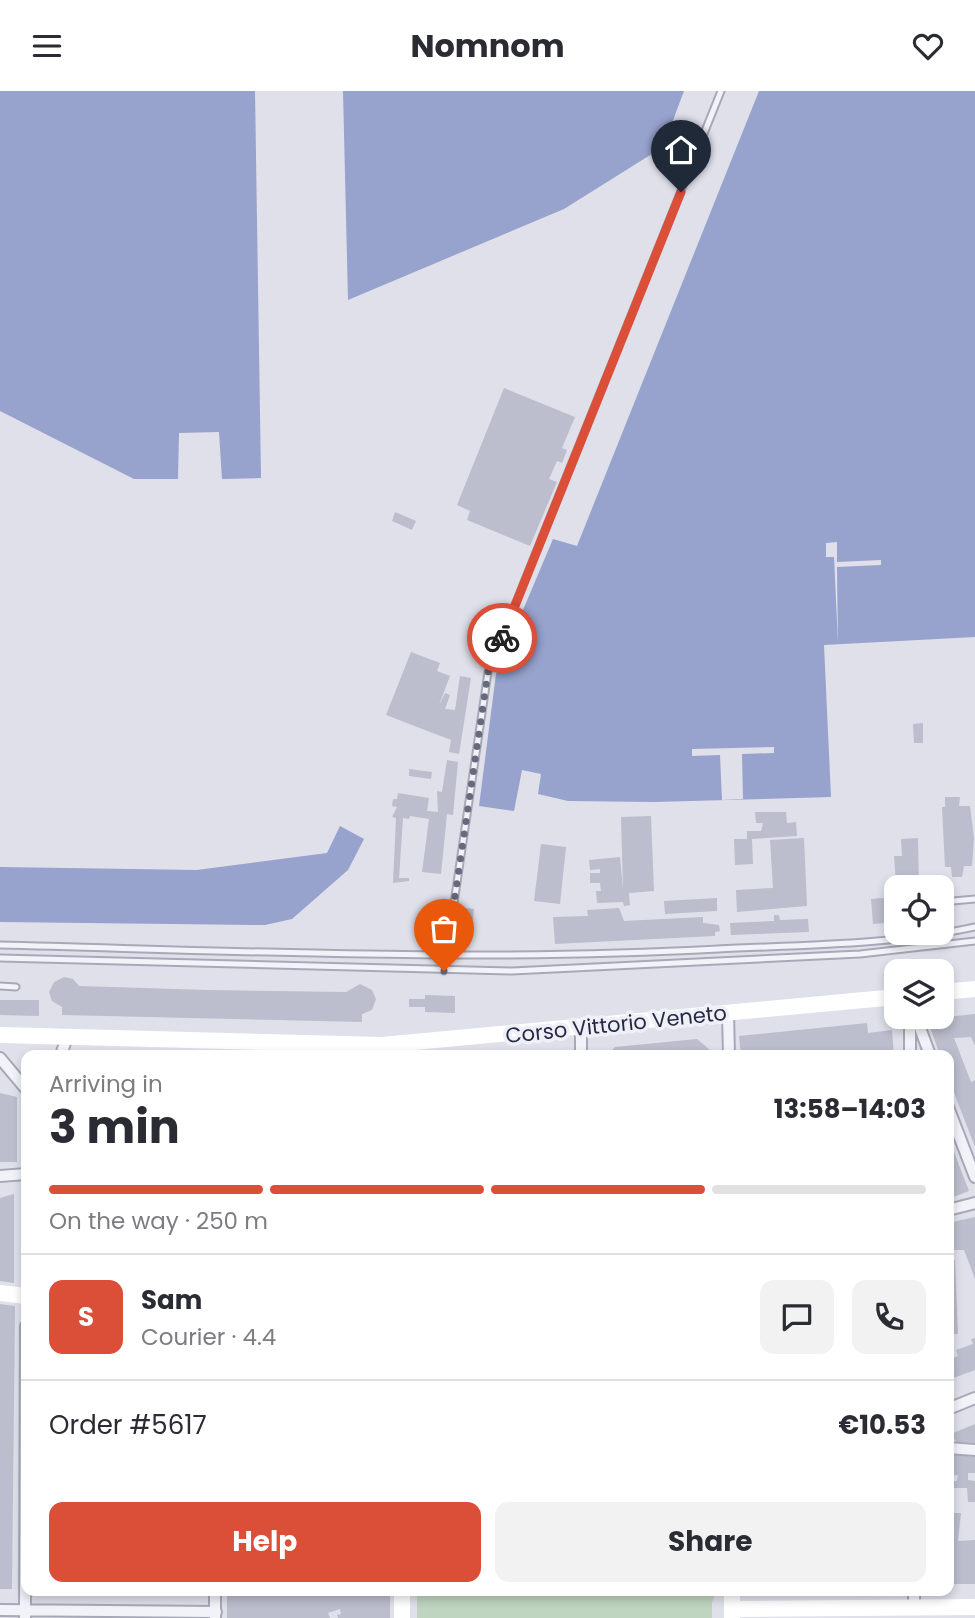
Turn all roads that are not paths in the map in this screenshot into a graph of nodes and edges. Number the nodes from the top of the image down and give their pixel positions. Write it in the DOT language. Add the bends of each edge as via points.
graph roads {
  1 [pos="721,91"];
  2 [pos="975,899"];
  3 [pos="954,901"];
  4 [pos="975,927"];
  5 [pos="954,932"];
  6 [pos="884,938"];
  7 [pos="975,941"];
  8 [pos="0,945"];
  9 [pos="447,956"];
  10 [pos="0,958"];
  11 [pos="444,971"];
  12 [pos="0,986"];
  13 [pos="16,986"];
  14 [pos="975,989"];
  15 [pos="954,991"];
  16 [pos="884,998"];
  17 [pos="728,1013"];
  18 [pos="581,1027"];
  19 [pos="910,1029"];
  20 [pos="920,1029"];
  21 [pos="0,1035"];
  22 [pos="68,1037"];
  23 [pos="218,1048"];
  24 [pos="63,1050"];
  25 [pos="396,1050"];
  26 [pos="581,1050"];
  27 [pos="729,1050"];
  28 [pos="910,1050"];
  29 [pos="928,1050"];
  30 [pos="0,1058"];
  31 [pos="21,1083"];
  32 [pos="954,1121"];
  33 [pos="21,1174"];
  34 [pos="0,1176"];
  35 [pos="975,1177"];
  36 [pos="975,1203"];
  37 [pos="954,1208"];
  38 [pos="0,1293"];
  39 [pos="21,1295"];
  40 [pos="975,1398"];
  41 [pos="954,1407"];
  42 [pos="954,1448"];
  43 [pos="975,1450"];
  44 [pos="25,1596"];
  45 [pos="215,1596"];
  46 [pos="402,1596"];
  47 [pos="732,1596"];
  48 [pos="975,1608"];
  49 [pos="0,1610"];
  50 [pos="914,1613"];
  51 [pos="25,1614"];
  52 [pos="732,1614"];
  53 [pos="216,1615"];
  54 [pos="402,1618"];
  1 -- 9 [label="lane" via="488,672"];
  2 -- 3 [label="lane"];
  4 -- 5 [label="lane"];
  6 -- 9 [label="lane" via="643,953"];
  7 -- 11 [label="lane" via="860,954"];
  8 -- 9 [label="lane"];
  9 -- 11 [label="lane"];
  10 -- 11 [label="lane"];
  12 -- 13 [label="lane"];
  14 -- 15 [label="main road"];
  16 -- 17 [label="main road, Corso Vittorio Veneto"];
  17 -- 18 [label="main road, Corso Vittorio Veneto"];
  17 -- 27 [label="street"];
  18 -- 25 [label="main road, Corso Vittorio Veneto"];
  18 -- 26 [label="street"];
  19 -- 28 [label="street"];
  20 -- 29 [label="street"];
  21 -- 22 [label="main road, Corso Vittorio Veneto"];
  22 -- 23 [label="main road, Corso Vittorio Veneto"];
  22 -- 24 [label="street"];
  23 -- 25 [label="main road, Corso Vittorio Veneto"];
  30 -- 31 [label="street"];
  32 -- 35 [label="street"];
  33 -- 34 [label="street"];
  36 -- 37 [label="street"];
  38 -- 39 [label="main road"];
  40 -- 41 [label="street"];
  42 -- 43 [label="street"];
  44 -- 51 [label="street"];
  45 -- 53 [label="street"];
  46 -- 54 [label="main road"];
  47 -- 52 [label="main road"];
  48 -- 50 [label="main road"];
  49 -- 51 [label="street"];
  50 -- 52 [label="main road"];
  51 -- 53 [label="street"];
}
